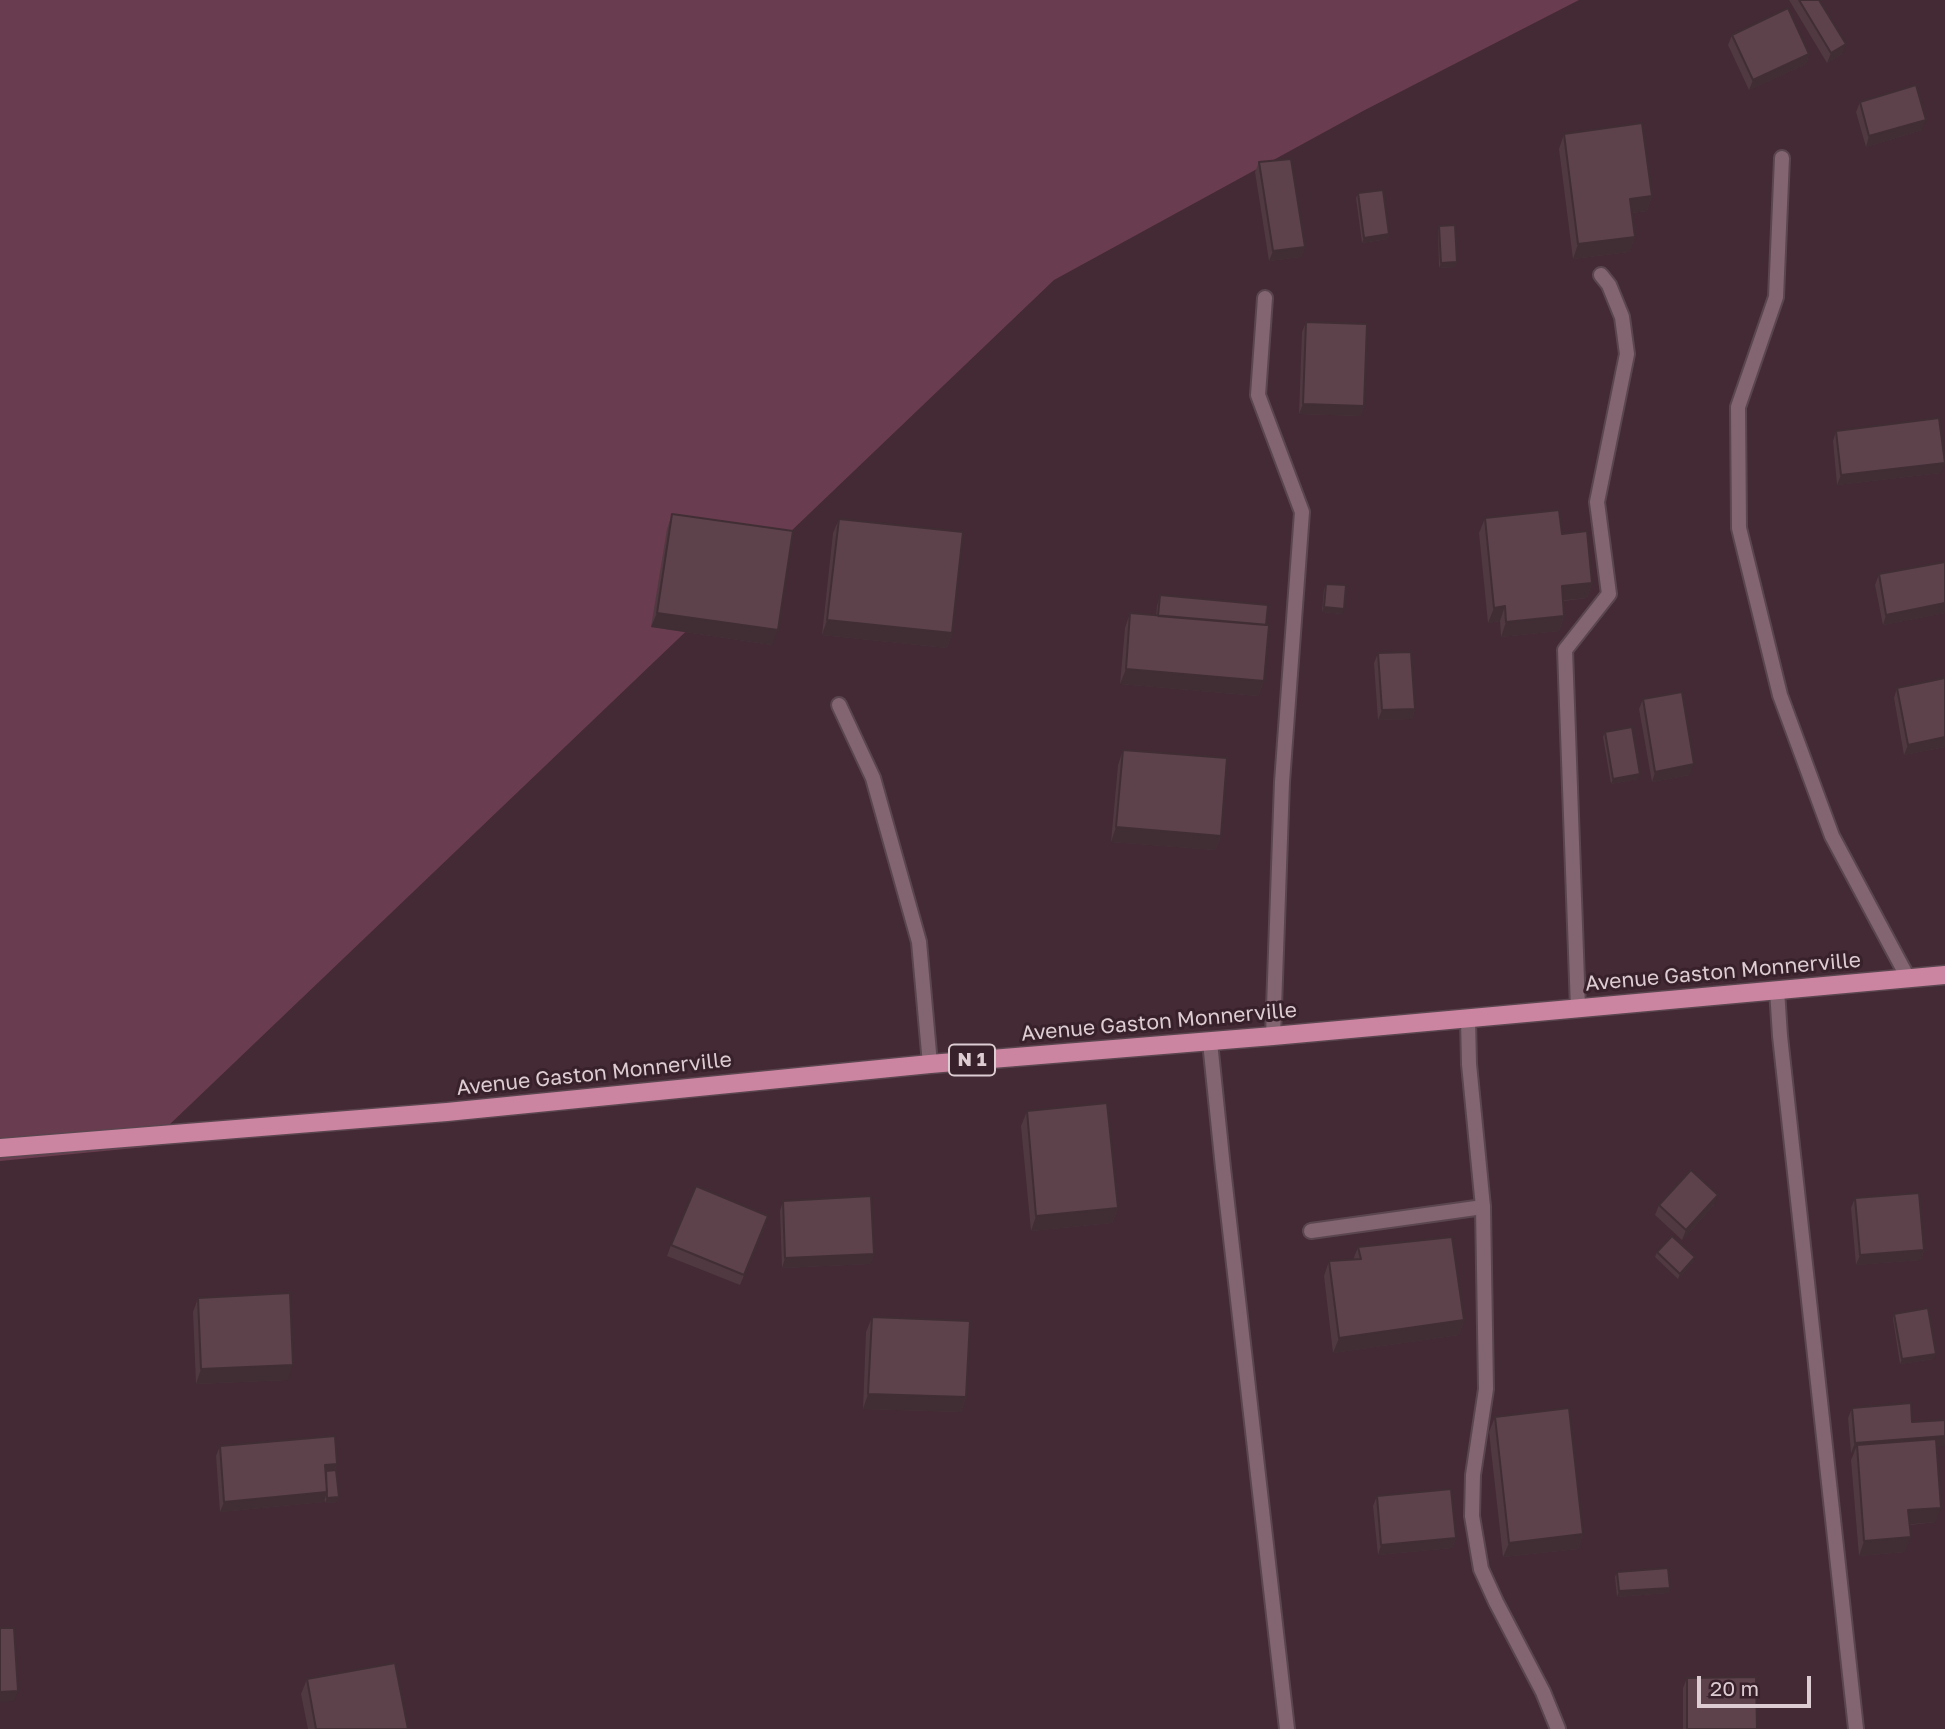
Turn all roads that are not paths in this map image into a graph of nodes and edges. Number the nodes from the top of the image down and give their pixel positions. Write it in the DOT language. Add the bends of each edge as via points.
graph roads {
  1 [pos="1782,158"];
  2 [pos="1601,275"];
  3 [pos="1265,298"];
  4 [pos="839,705"];
  5 [pos="1945,975"];
  6 [pos="1908,978"];
  7 [pos="1777,990"];
  8 [pos="1578,1008"];
  9 [pos="1468,1019"];
  10 [pos="1273,1036"];
  11 [pos="1210,1042"];
  12 [pos="930,1064"];
  13 [pos="0,1148"];
  14 [pos="1483,1207"];
  15 [pos="1311,1231"];
  16 [pos="1287,1729"];
  17 [pos="1558,1729"];
  18 [pos="1856,1729"];
  1 -- 6 [label="street" via="1776,297 1738,407 1739,528 1780,695 1832,836"];
  2 -- 8 [label="street" via="1622,317 1627,354 1597,502 1609,594 1565,650"];
  3 -- 10 [label="street" via="1258,395 1302,512 1282,782"];
  4 -- 12 [label="street" via="873,778 919,942"];
  5 -- 6 [label="main road, Avenue Gaston Monnerville / N 1"];
  6 -- 7 [label="main road, Avenue Gaston Monnerville / N 1"];
  7 -- 8 [label="main road, Avenue Gaston Monnerville / N 1"];
  7 -- 18 [label="street"];
  8 -- 9 [label="main road, Avenue Gaston Monnerville / N 1"];
  9 -- 10 [label="main road, Avenue Gaston Monnerville / N 1"];
  9 -- 14 [label="street"];
  10 -- 11 [label="main road, Avenue Gaston Monnerville / N 1"];
  11 -- 12 [label="main road, Avenue Gaston Monnerville / N 1"];
  11 -- 16 [label="street"];
  12 -- 13 [label="main road, Avenue Gaston Monnerville / N 1" via="447,1112"];
  14 -- 15 [label="street"];
  14 -- 17 [label="street" via="1486,1389 1472,1516 1481,1569"];
}
